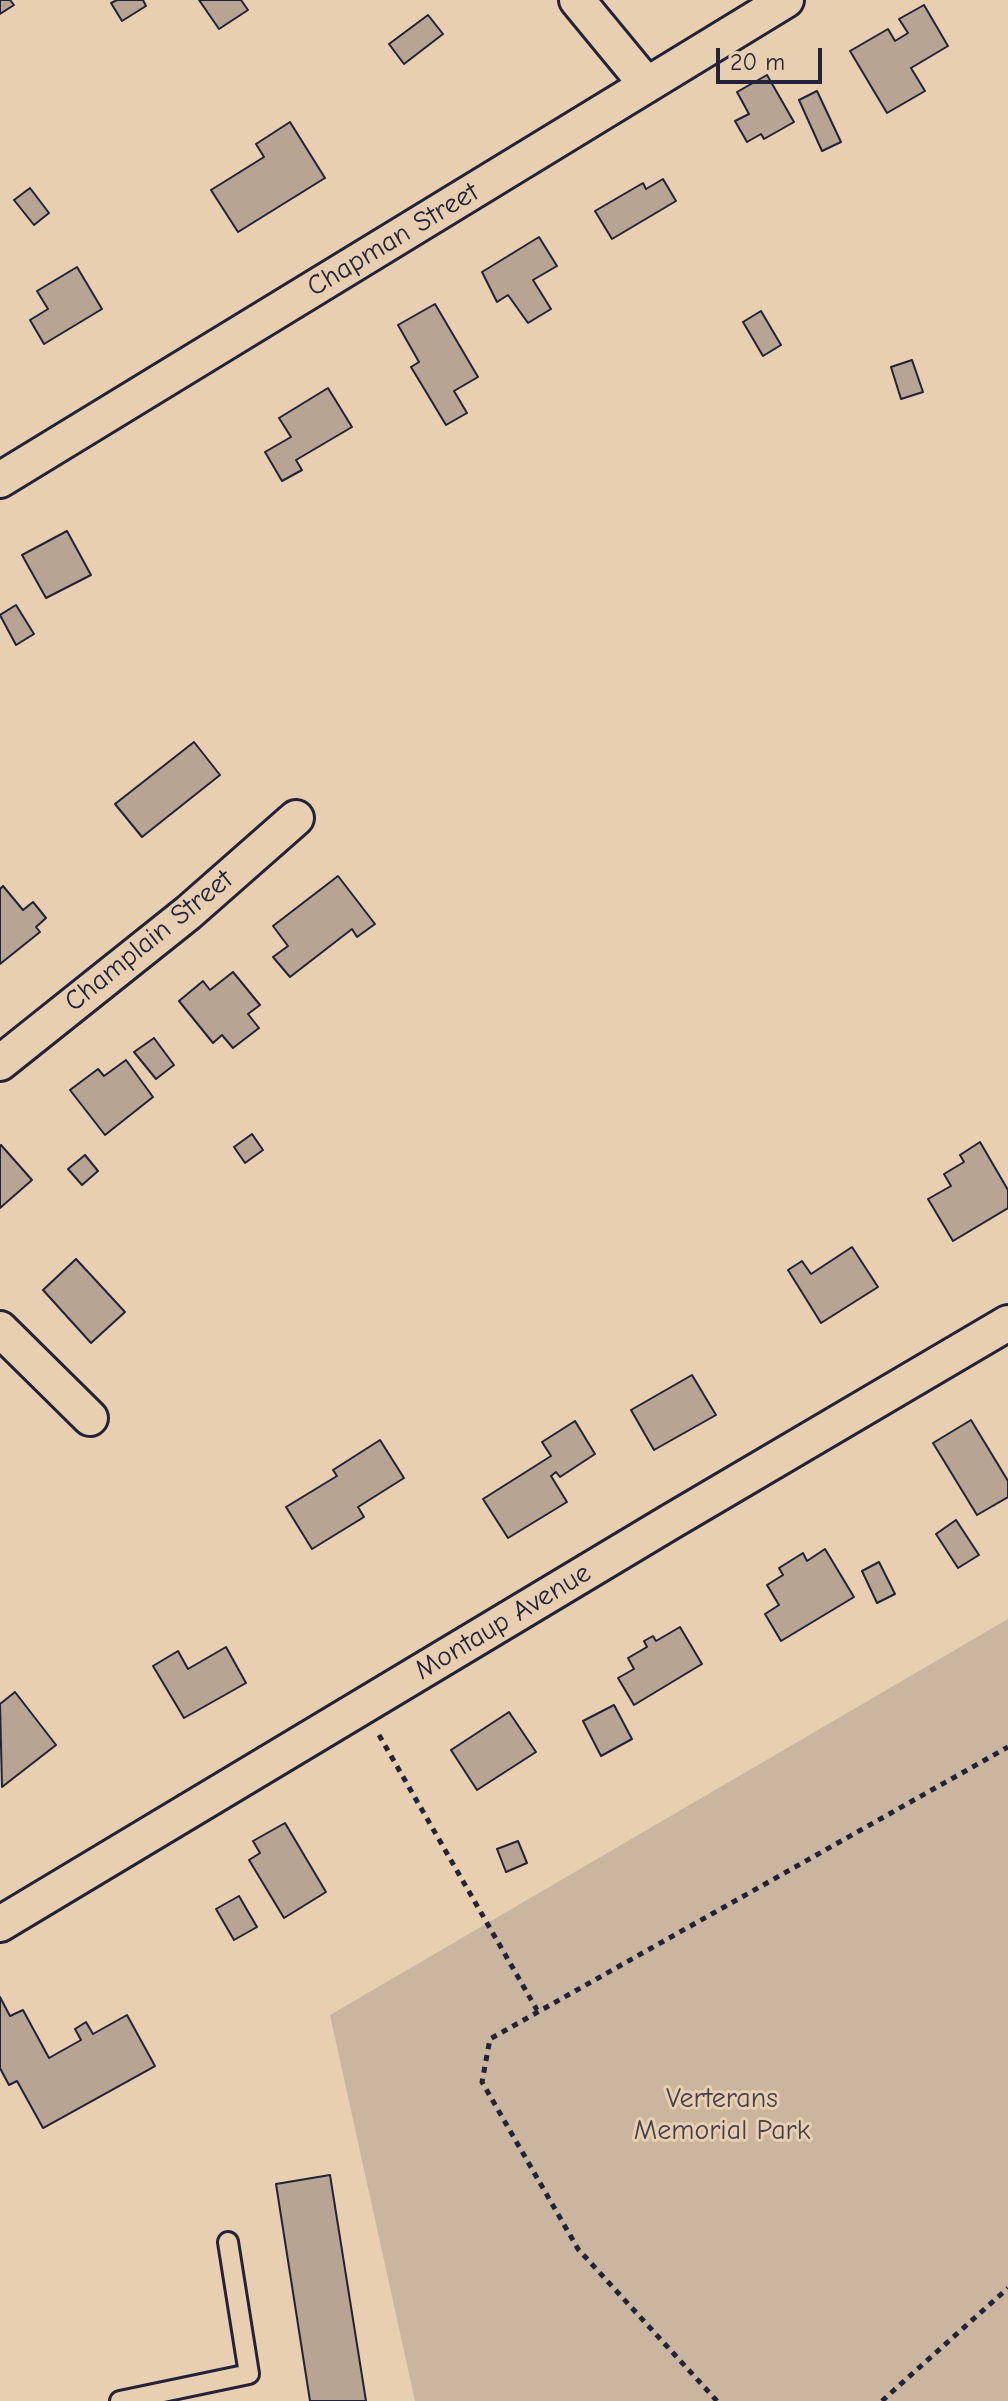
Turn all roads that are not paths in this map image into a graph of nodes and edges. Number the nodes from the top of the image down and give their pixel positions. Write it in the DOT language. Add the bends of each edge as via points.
graph roads {
  1 [pos="577,0"];
  2 [pos="786,0"];
  3 [pos="647,85"];
  4 [pos="0,480"];
  5 [pos="296,818"];
  6 [pos="0,1063"];
  7 [pos="1008,1323"];
  8 [pos="0,1329"];
  9 [pos="90,1418"];
  10 [pos="0,1924"];
  11 [pos="228,2242"];
  12 [pos="120,2401"];
  1 -- 3 [label="street"];
  2 -- 3 [label="street, Chapman Street"];
  3 -- 4 [label="street, Chapman Street"];
  5 -- 6 [label="street, Champlain Street" via="188,913"];
  7 -- 10 [label="street, Montaup Avenue"];
  8 -- 9 [label="street"];
  11 -- 12 [label="lane" via="249,2374"];
}
